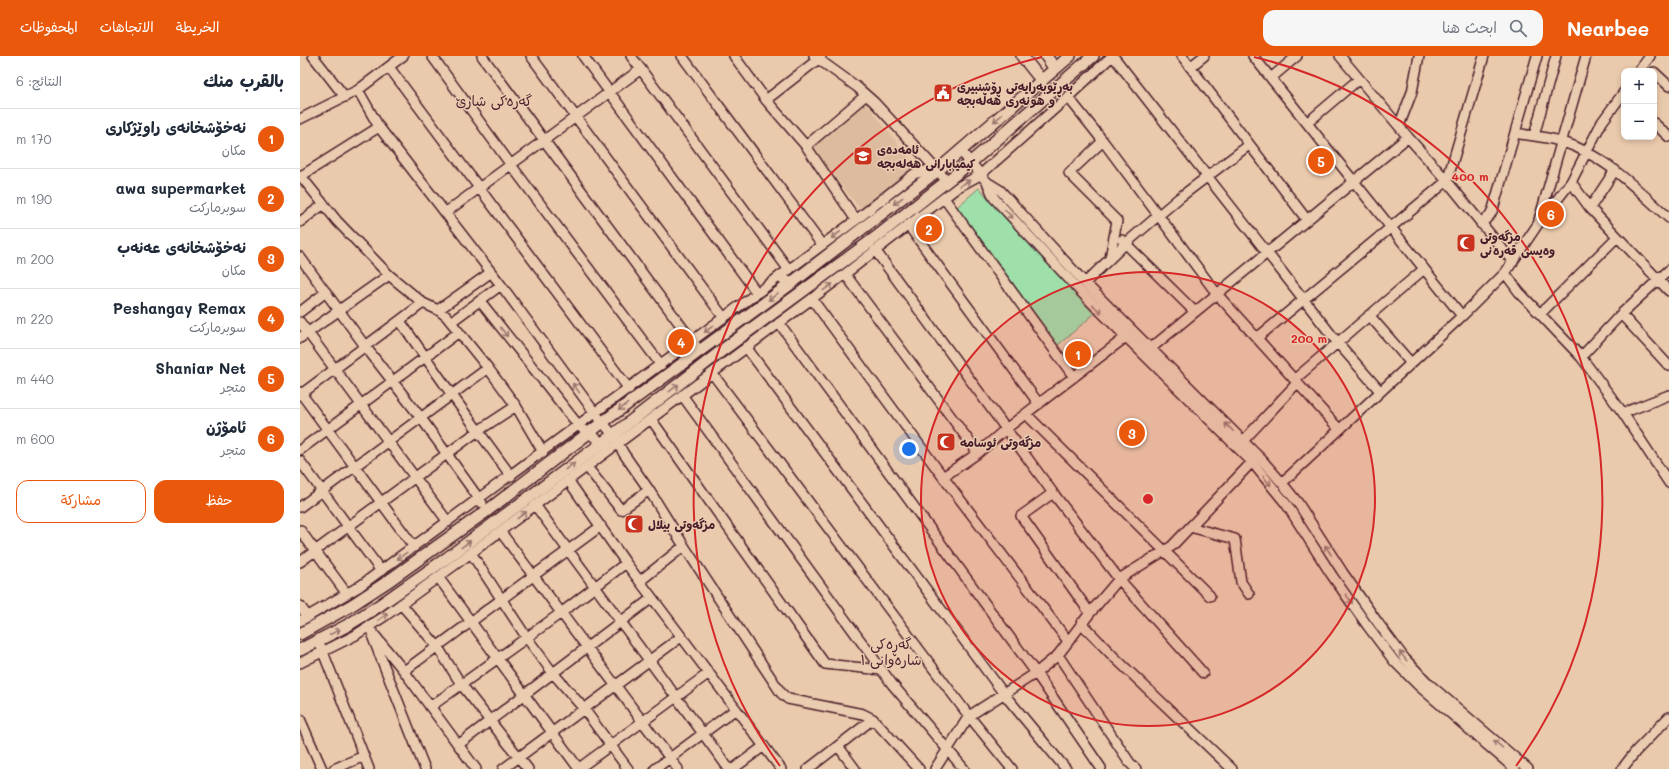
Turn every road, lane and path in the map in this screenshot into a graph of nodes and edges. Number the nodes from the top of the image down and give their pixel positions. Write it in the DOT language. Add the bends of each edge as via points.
graph roads {
  1 [pos="313,56"];
  2 [pos="403,56"];
  3 [pos="432,56"];
  4 [pos="482,56"];
  5 [pos="531,56"];
  6 [pos="583,56"];
  7 [pos="631,56"];
  8 [pos="682,56"];
  9 [pos="734,56"];
  10 [pos="1022,56"];
  11 [pos="1046,56"];
  12 [pos="1070,56"];
  13 [pos="1093,56"];
  14 [pos="1112,56"];
  15 [pos="1182,56"];
  16 [pos="1204,56"];
  17 [pos="1253,56"];
  18 [pos="1297,56"];
  19 [pos="1340,56"];
  20 [pos="1419,56"];
  21 [pos="1484,56"];
  22 [pos="1536,56"];
  23 [pos="1556,56"];
  24 [pos="1586,56"];
  25 [pos="818,57"];
  26 [pos="389,67"];
  27 [pos="1190,67"];
  28 [pos="641,69"];
  29 [pos="1055,69"];
  30 [pos="1657,76"];
  31 [pos="1271,78"];
  32 [pos="1359,79"];
  33 [pos="1042,81"];
  34 [pos="1669,86"];
  35 [pos="358,90"];
  36 [pos="609,92"];
  37 [pos="866,94"];
  38 [pos="345,97"];
  39 [pos="1068,98"];
  40 [pos="1621,98"];
  41 [pos="766,100"];
  42 [pos="575,117"];
  43 [pos="300,119"];
  44 [pos="1307,123"];
  45 [pos="1399,126"];
  46 [pos="1657,126"];
  47 [pos="379,127"];
  48 [pos="1515,133"];
  49 [pos="1534,136"];
  50 [pos="1408,137"];
  51 [pos="1669,137"];
  52 [pos="544,140"];
  53 [pos="1103,141"];
  54 [pos="1562,141"];
  55 [pos="1249,145"];
  56 [pos="806,146"];
  57 [pos="960,150"];
  58 [pos="1587,151"];
  59 [pos="970,163"];
  60 [pos="511,165"];
  61 [pos="1615,170"];
  62 [pos="938,172"];
  63 [pos="300,175"];
  64 [pos="980,175"];
  65 [pos="1207,177"];
  66 [pos="947,181"];
  67 [pos="1355,181"];
  68 [pos="1447,181"];
  69 [pos="987,182"];
  70 [pos="1571,182"];
  71 [pos="480,189"];
  72 [pos="944,198"];
  73 [pos="324,204"];
  74 [pos="1590,208"];
  75 [pos="445,213"];
  76 [pos="1159,216"];
  77 [pos="1669,218"];
  78 [pos="856,220"];
  79 [pos="1307,220"];
  80 [pos="300,222"];
  81 [pos="1481,224"];
  82 [pos="1538,224"];
  83 [pos="908,225"];
  84 [pos="1392,227"];
  85 [pos="1115,234"];
  86 [pos="1617,236"];
  87 [pos="877,244"];
  88 [pos="1125,244"];
  89 [pos="822,245"];
  90 [pos="1267,253"];
  91 [pos="300,257"];
  92 [pos="1110,258"];
  93 [pos="1513,262"];
  94 [pos="1424,269"];
  95 [pos="1669,270"];
  96 [pos="490,272"];
  97 [pos="785,273"];
  98 [pos="1504,273"];
  99 [pos="845,274"];
  100 [pos="388,275"];
  101 [pos="1659,281"];
  102 [pos="1085,283"];
  103 [pos="501,285"];
  104 [pos="789,285"];
  105 [pos="1669,291"];
  106 [pos="326,292"];
  107 [pos="757,293"];
  108 [pos="1217,294"];
  109 [pos="812,299"];
  110 [pos="1304,299"];
  111 [pos="480,302"];
  112 [pos="423,303"];
  113 [pos="340,310"];
  114 [pos="438,310"];
  115 [pos="300,312"];
  116 [pos="1195,312"];
  117 [pos="1540,314"];
  118 [pos="1621,314"];
  119 [pos="1369,315"];
  120 [pos="1462,316"];
  121 [pos="724,318"];
  122 [pos="400,320"];
  123 [pos="300,322"];
  124 [pos="451,322"];
  125 [pos="779,323"];
  126 [pos="459,332"];
  127 [pos="308,333"];
  128 [pos="300,338"];
  129 [pos="1126,338"];
  130 [pos="1257,338"];
  131 [pos="692,341"];
  132 [pos="1337,342"];
  133 [pos="365,346"];
  134 [pos="746,347"];
  135 [pos="724,349"];
  136 [pos="1150,349"];
  137 [pos="700,351"];
  138 [pos="426,357"];
  139 [pos="1581,357"];
  140 [pos="732,358"];
  141 [pos="1410,362"];
  142 [pos="661,365"];
  143 [pos="1669,366"];
  144 [pos="488,368"];
  145 [pos="335,369"];
  146 [pos="712,373"];
  147 [pos="1074,377"];
  148 [pos="393,381"];
  149 [pos="1296,381"];
  150 [pos="629,389"];
  151 [pos="1380,391"];
  152 [pos="300,393"];
  153 [pos="452,395"];
  154 [pos="682,395"];
  155 [pos="1669,395"];
  156 [pos="1039,404"];
  157 [pos="361,405"];
  158 [pos="1201,405"];
  159 [pos="516,406"];
  160 [pos="595,413"];
  161 [pos="1623,413"];
  162 [pos="1026,414"];
  163 [pos="421,418"];
  164 [pos="651,419"];
  165 [pos="603,422"];
  166 [pos="578,426"];
  167 [pos="1007,428"];
  168 [pos="328,429"];
  169 [pos="1339,429"];
  170 [pos="478,430"];
  171 [pos="588,434"];
  172 [pos="1243,441"];
  173 [pos="388,442"];
  174 [pos="611,442"];
  175 [pos="300,450"];
  176 [pos="543,452"];
  177 [pos="978,453"];
  178 [pos="447,454"];
  179 [pos="300,461"];
  180 [pos="1252,462"];
  181 [pos="355,467"];
  182 [pos="587,467"];
  183 [pos="511,476"];
  184 [pos="943,477"];
  185 [pos="414,478"];
  186 [pos="568,480"];
  187 [pos="1282,482"];
  188 [pos="1669,483"];
  189 [pos="649,490"];
  190 [pos="322,491"];
  191 [pos="1053,493"];
  192 [pos="479,500"];
  193 [pos="381,502"];
  194 [pos="535,505"];
  195 [pos="300,507"];
  196 [pos="488,510"];
  197 [pos="448,522"];
  198 [pos="601,526"];
  199 [pos="348,527"];
  200 [pos="1190,527"];
  201 [pos="300,530"];
  202 [pos="500,531"];
  203 [pos="684,546"];
  204 [pos="414,547"];
  205 [pos="568,550"];
  206 [pos="315,551"];
  207 [pos="1165,551"];
  208 [pos="471,553"];
  209 [pos="300,562"];
  210 [pos="451,562"];
  211 [pos="626,563"];
  212 [pos="381,571"];
  213 [pos="533,575"];
  214 [pos="438,578"];
  215 [pos="1119,579"];
  216 [pos="640,581"];
  217 [pos="595,587"];
  218 [pos="347,594"];
  219 [pos="1249,594"];
  220 [pos="1210,596"];
  221 [pos="652,598"];
  222 [pos="501,599"];
  223 [pos="401,604"];
  224 [pos="300,606"];
  225 [pos="561,613"];
  226 [pos="1090,613"];
  227 [pos="304,619"];
  228 [pos="470,622"];
  229 [pos="621,622"];
  230 [pos="1081,623"];
  231 [pos="368,627"];
  232 [pos="300,634"];
  233 [pos="681,637"];
  234 [pos="527,638"];
  235 [pos="318,641"];
  236 [pos="1068,641"];
  237 [pos="437,646"];
  238 [pos="587,648"];
  239 [pos="300,650"];
  240 [pos="323,652"];
  241 [pos="1058,655"];
  242 [pos="498,660"];
  243 [pos="649,661"];
  244 [pos="300,663"];
  245 [pos="882,670"];
  246 [pos="404,671"];
  247 [pos="553,673"];
  248 [pos="709,673"];
  249 [pos="1036,673"];
  250 [pos="1203,673"];
  251 [pos="461,684"];
  252 [pos="615,685"];
  253 [pos="1004,694"];
  254 [pos="524,696"];
  255 [pos="676,698"];
  256 [pos="430,707"];
  257 [pos="584,709"];
  258 [pos="736,709"];
  259 [pos="970,716"];
  260 [pos="1669,717"];
  261 [pos="300,719"];
  262 [pos="874,719"];
  263 [pos="491,721"];
  264 [pos="642,721"];
  265 [pos="552,733"];
  266 [pos="1478,733"];
  267 [pos="703,734"];
  268 [pos="458,744"];
  269 [pos="610,746"];
  270 [pos="764,746"];
  271 [pos="838,746"];
  272 [pos="948,750"];
  273 [pos="364,756"];
  274 [pos="519,757"];
  275 [pos="670,758"];
  276 [pos="1101,768"];
  277 [pos="322,769"];
  278 [pos="334,769"];
  279 [pos="369,769"];
  280 [pos="425,769"];
  281 [pos="476,769"];
  282 [pos="503,769"];
  283 [pos="528,769"];
  284 [pos="579,769"];
  285 [pos="628,769"];
  286 [pos="655,769"];
  287 [pos="678,769"];
  288 [pos="729,769"];
  289 [pos="733,769"];
  290 [pos="781,769"];
  291 [pos="808,769"];
  292 [pos="855,769"];
  293 [pos="919,769"];
  294 [pos="935,769"];
  295 [pos="964,769"];
  296 [pos="1012,769"];
  297 [pos="1066,769"];
  298 [pos="1136,769"];
  299 [pos="1232,769"];
  300 [pos="1515,769"];
  301 [pos="1528,769"];
  302 [pos="1622,769"];
  1 -- 38 [label="street"];
  2 -- 26 [label="street"];
  3 -- 60 [label="street"];
  4 -- 52 [label="street"];
  5 -- 42 [label="street"];
  6 -- 36 [label="street"];
  7 -- 28 [label="street"];
  8 -- 89 [label="street"];
  9 -- 41 [label="street"];
  10 -- 33 [label="main road"];
  11 -- 29 [label="main road"];
  12 -- 29 [label="main road"];
  13 -- 59 [label="main road"];
  14 -- 39 [label="street"];
  14 -- 65 [label="street"];
  15 -- 27 [label="street"];
  16 -- 27 [label="street"];
  17 -- 31 [label="street"];
  18 -- 31 [label="street"];
  19 -- 32 [label="street"];
  20 -- 45 [label="street" via="1412,92"];
  21 -- 68 [label="street"];
  22 -- 48 [label="street"];
  23 -- 49 [label="street"];
  24 -- 54 [label="street"];
  25 -- 37 [label="street"];
  25 -- 41 [label="street"];
  26 -- 35 [label="street"];
  26 -- 71 [label="street"];
  27 -- 55 [label="street"];
  28 -- 36 [label="street"];
  28 -- 97 [label="street"];
  29 -- 33 [label="main road"];
  30 -- 34 [label="street"];
  31 -- 44 [label="street"];
  32 -- 44 [label="street"];
  32 -- 45 [label="street"];
  33 -- 57 [label="main road, one-way"];
  35 -- 38 [label="street"];
  35 -- 47 [label="street"];
  36 -- 42 [label="street"];
  36 -- 107 [label="street"];
  37 -- 56 [label="street"];
  37 -- 62 [label="street"];
  38 -- 43 [label="street"];
  39 -- 53 [label="street"];
  39 -- 64 [label="street"];
  40 -- 58 [label="street" via="1602,122"];
  41 -- 56 [label="street"];
  42 -- 52 [label="street"];
  42 -- 121 [label="street"];
  44 -- 67 [label="street"];
  45 -- 50 [label="street"];
  46 -- 51 [label="street"];
  47 -- 63 [label="street"];
  47 -- 75 [label="street"];
  48 -- 49 [label="street"];
  48 -- 81 [label="street" via="1493,209"];
  49 -- 54 [label="street"];
  50 -- 67 [label="street"];
  50 -- 68 [label="street"];
  52 -- 60 [label="street"];
  52 -- 131 [label="street"];
  53 -- 76 [label="street"];
  53 -- 85 [label="street" via="1069,173 1117,221"];
  54 -- 58 [label="street"];
  54 -- 82 [label="street"];
  55 -- 65 [label="street"];
  55 -- 79 [label="street"];
  56 -- 78 [label="street"];
  57 -- 59 [label="street"];
  57 -- 62 [label="main road"];
  58 -- 61 [label="street"];
  58 -- 70 [label="street"];
  59 -- 64 [label="street"];
  59 -- 66 [label="main road"];
  60 -- 71 [label="street"];
  60 -- 142 [label="street"];
  61 -- 74 [label="street"];
  61 -- 77 [label="street"];
  62 -- 66 [label="street"];
  62 -- 78 [label="street" via="923,170 914,174"];
  62 -- 104 [label="main road, one-way"];
  63 -- 73 [label="street"];
  64 -- 69 [label="street"];
  72 -- 64 [label="street, one-way"];
  65 -- 76 [label="street"];
  65 -- 90 [label="street"];
  66 -- 87 [label="main road"];
  67 -- 79 [label="street"];
  67 -- 84 [label="street"];
  68 -- 81 [label="street"];
  68 -- 84 [label="street"];
  69 -- 102 [label="street" via="1000,190"];
  69 -- 129 [label="street, one-way" via="994,198"];
  70 -- 74 [label="street"];
  70 -- 82 [label="street"];
  71 -- 75 [label="street"];
  71 -- 150 [label="street"];
  72 -- 83 [label="street"];
  72 -- 147 [label="street"];
  73 -- 80 [label="street"];
  73 -- 100 [label="street"];
  74 -- 86 [label="street"];
  75 -- 96 [label="street"];
  76 -- 88 [label="street"];
  76 -- 108 [label="street"];
  78 -- 89 [label="street, one-way"];
  79 -- 90 [label="street"];
  81 -- 93 [label="street"];
  82 -- 93 [label="street"];
  83 -- 87 [label="street"];
  83 -- 156 [label="street"];
  84 -- 94 [label="street"];
  84 -- 110 [label="street"];
  85 -- 88 [label="street"];
  85 -- 92 [label="street"];
  86 -- 101 [label="street"];
  86 -- 117 [label="street"];
  87 -- 99 [label="street"];
  87 -- 135 [label="main road"];
  87 -- 167 [label="street"];
  88 -- 92 [label="street"];
  88 -- 116 [label="street"];
  89 -- 97 [label="street"];
  90 -- 108 [label="street"];
  90 -- 110 [label="street"];
  91 -- 106 [label="street"];
  92 -- 102 [label="street"];
  93 -- 98 [label="street"];
  94 -- 119 [label="street"];
  94 -- 120 [label="street"];
  95 -- 101 [label="street"];
  96 -- 103 [label="street"];
  96 -- 114 [label="street"];
  97 -- 104 [label="main road"];
  97 -- 107 [label="street"];
  98 -- 117 [label="street"];
  98 -- 120 [label="street"];
  109 -- 99 [label="street, one-way"];
  99 -- 177 [label="street"];
  100 -- 112 [label="street"];
  100 -- 113 [label="street"];
  101 -- 105 [label="street"];
  101 -- 118 [label="street"];
  102 -- 136 [label="street"];
  103 -- 111 [label="street"];
  160 -- 103 [label="street, one-way"];
  104 -- 137 [label="main road, one-way"];
  106 -- 113 [label="street"];
  106 -- 115 [label="street"];
  107 -- 121 [label="street"];
  108 -- 116 [label="street"];
  108 -- 130 [label="street"];
  109 -- 125 [label="street"];
  109 -- 184 [label="street"];
  110 -- 130 [label="street"];
  110 -- 132 [label="street"];
  111 -- 124 [label="street"];
  111 -- 166 [label="street, one-way"];
  112 -- 114 [label="street"];
  112 -- 122 [label="street"];
  113 -- 127 [label="street"];
  113 -- 133 [label="street"];
  114 -- 124 [label="street"];
  116 -- 136 [label="street"];
  117 -- 139 [label="street"];
  118 -- 139 [label="street"];
  118 -- 143 [label="street"];
  119 -- 132 [label="street"];
  119 -- 141 [label="street"];
  120 -- 141 [label="street"];
  121 -- 131 [label="street, one-way"];
  122 -- 133 [label="street"];
  122 -- 138 [label="street"];
  123 -- 127 [label="street"];
  124 -- 126 [label="street"];
  125 -- 134 [label="street"];
  125 -- 249 [label="street"];
  126 -- 138 [label="street"];
  126 -- 144 [label="street"];
  127 -- 128 [label="street"];
  127 -- 145 [label="street"];
  129 -- 147 [label="street"];
  129 -- 158 [label="street"];
  130 -- 149 [label="street"];
  131 -- 137 [label="street"];
  131 -- 142 [label="street"];
  132 -- 149 [label="street"];
  132 -- 151 [label="street"];
  133 -- 145 [label="street"];
  133 -- 148 [label="street"];
  134 -- 140 [label="street"];
  134 -- 253 [label="street"];
  135 -- 140 [label="main road"];
  174 -- 135 [label="main road, one-way"];
  136 -- 158 [label="street"];
  137 -- 165 [label="main road, one-way"];
  138 -- 148 [label="street"];
  138 -- 153 [label="street"];
  139 -- 161 [label="street"];
  140 -- 146 [label="street"];
  141 -- 151 [label="street"];
  142 -- 150 [label="street"];
  144 -- 153 [label="street"];
  144 -- 159 [label="street"];
  145 -- 152 [label="street"];
  145 -- 157 [label="street"];
  146 -- 154 [label="street"];
  146 -- 259 [label="street"];
  147 -- 156 [label="street"];
  148 -- 157 [label="street"];
  148 -- 163 [label="street"];
  149 -- 169 [label="street"];
  149 -- 172 [label="street"];
  150 -- 160 [label="street"];
  151 -- 169 [label="street"];
  152 -- 168 [label="street"];
  153 -- 163 [label="street"];
  153 -- 170 [label="street"];
  154 -- 164 [label="street"];
  154 -- 245 [label="street"];
  155 -- 161 [label="street"];
  156 -- 162 [label="street"];
  157 -- 168 [label="street"];
  157 -- 173 [label="street"];
  172 -- 158 [label="street, one-way"];
  158 -- 180 [label="street"];
  159 -- 170 [label="street"];
  159 -- 176 [label="street"];
  160 -- 165 [label="street"];
  160 -- 166 [label="street"];
  161 -- 188 [label="street"];
  162 -- 167 [label="street"];
  162 -- 207 [label="street"];
  163 -- 173 [label="street"];
  163 -- 178 [label="street"];
  164 -- 174 [label="street"];
  164 -- 245 [label="street" via="825,664"];
  165 -- 171 [label="main road"];
  165 -- 174 [label="street"];
  166 -- 171 [label="street"];
  166 -- 176 [label="street"];
  167 -- 177 [label="street"];
  167 -- 191 [label="street"];
  168 -- 175 [label="street"];
  168 -- 181 [label="street"];
  169 -- 187 [label="street"];
  170 -- 178 [label="street"];
  170 -- 183 [label="street"];
  171 -- 174 [label="street"];
  171 -- 196 [label="main road"];
  172 -- 187 [label="street"];
  173 -- 181 [label="street"];
  173 -- 185 [label="street"];
  174 -- 182 [label="street"];
  174 -- 189 [label="street" via="624,454"];
  210 -- 174 [label="main road, one-way"];
  176 -- 183 [label="street"];
  177 -- 184 [label="street"];
  178 -- 185 [label="street"];
  178 -- 192 [label="street"];
  179 -- 190 [label="street"];
  180 -- 200 [label="street"];
  180 -- 266 [label="street, one-way" via="1287,505 1394,661 1419,686"];
  181 -- 190 [label="street"];
  181 -- 193 [label="street"];
  182 -- 186 [label="street"];
  182 -- 189 [label="street" via="621,510"];
  183 -- 192 [label="street"];
  184 -- 236 [label="street"];
  185 -- 193 [label="street"];
  185 -- 197 [label="street"];
  186 -- 194 [label="street"];
  186 -- 198 [label="street"];
  266 -- 187 [label="street, one-way" via="1405,659"];
  189 -- 203 [label="street"];
  190 -- 195 [label="street"];
  190 -- 199 [label="street"];
  191 -- 215 [label="street"];
  191 -- 226 [label="street" via="1021,516"];
  192 -- 196 [label="street"];
  192 -- 197 [label="street"];
  193 -- 199 [label="street"];
  193 -- 204 [label="street"];
  202 -- 194 [label="street, one-way"];
  194 -- 205 [label="street"];
  196 -- 232 [label="main road" via="370,594"];
  197 -- 204 [label="street"];
  198 -- 205 [label="street"];
  198 -- 211 [label="street"];
  199 -- 206 [label="street"];
  199 -- 212 [label="street"];
  200 -- 207 [label="street"];
  200 -- 219 [label="street" via="1236,539 1241,582"];
  201 -- 206 [label="street"];
  202 -- 208 [label="street"];
  202 -- 213 [label="street"];
  203 -- 216 [label="street"];
  203 -- 262 [label="street" via="784,696 788,699 864,714"];
  204 -- 212 [label="street, one-way"];
  205 -- 213 [label="street"];
  205 -- 217 [label="street"];
  206 -- 209 [label="street"];
  206 -- 218 [label="street"];
  207 -- 215 [label="street"];
  207 -- 220 [label="street"];
  208 -- 210 [label="street"];
  208 -- 222 [label="street"];
  210 -- 214 [label="street"];
  235 -- 210 [label="main road, one-way"];
  211 -- 216 [label="street"];
  211 -- 217 [label="street"];
  212 -- 218 [label="street"];
  213 -- 222 [label="street"];
  213 -- 225 [label="street"];
  214 -- 223 [label="street"];
  214 -- 228 [label="street"];
  215 -- 226 [label="street"];
  215 -- 250 [label="street"];
  216 -- 221 [label="street"];
  217 -- 225 [label="street"];
  217 -- 229 [label="street"];
  218 -- 227 [label="street"];
  221 -- 229 [label="street"];
  221 -- 233 [label="street"];
  222 -- 228 [label="street"];
  222 -- 234 [label="street"];
  231 -- 223 [label="street, one-way"];
  223 -- 237 [label="street"];
  224 -- 227 [label="street"];
  225 -- 234 [label="street"];
  225 -- 238 [label="street"];
  226 -- 230 [label="street"];
  228 -- 237 [label="street"];
  228 -- 242 [label="street"];
  229 -- 238 [label="street"];
  229 -- 243 [label="street"];
  230 -- 236 [label="street"];
  230 -- 299 [label="street"];
  231 -- 240 [label="street"];
  231 -- 246 [label="street"];
  231 -- 280 [label="street"];
  233 -- 243 [label="street"];
  233 -- 248 [label="street"];
  234 -- 242 [label="street"];
  234 -- 247 [label="street"];
  235 -- 239 [label="main road"];
  235 -- 240 [label="street"];
  236 -- 241 [label="street"];
  237 -- 246 [label="street"];
  237 -- 251 [label="street"];
  238 -- 247 [label="street"];
  238 -- 252 [label="street"];
  240 -- 244 [label="street"];
  240 -- 273 [label="street"];
  241 -- 249 [label="street"];
  241 -- 298 [label="street"];
  242 -- 251 [label="street"];
  242 -- 254 [label="street"];
  243 -- 252 [label="street"];
  243 -- 255 [label="street"];
  245 -- 272 [label="street"];
  246 -- 256 [label="street"];
  247 -- 254 [label="street"];
  247 -- 257 [label="street"];
  248 -- 255 [label="street"];
  248 -- 258 [label="street"];
  249 -- 253 [label="street"];
  249 -- 276 [label="street"];
  251 -- 256 [label="street"];
  251 -- 263 [label="street"];
  252 -- 257 [label="street"];
  252 -- 264 [label="street"];
  253 -- 259 [label="street"];
  253 -- 297 [label="street"];
  254 -- 263 [label="street"];
  254 -- 265 [label="street"];
  255 -- 264 [label="street"];
  255 -- 267 [label="street"];
  256 -- 268 [label="street"];
  257 -- 265 [label="street"];
  257 -- 269 [label="street"];
  258 -- 267 [label="street"];
  258 -- 270 [label="street"];
  259 -- 272 [label="street"];
  259 -- 296 [label="street"];
  260 -- 302 [label="street"];
  261 -- 277 [label="street"];
  262 -- 271 [label="street"];
  262 -- 293 [label="street"];
  263 -- 268 [label="street"];
  263 -- 274 [label="street"];
  264 -- 269 [label="street"];
  264 -- 275 [label="street"];
  265 -- 274 [label="street"];
  265 -- 284 [label="street"];
  266 -- 300 [label="street"];
  301 -- 266 [label="street, one-way"];
  267 -- 275 [label="street"];
  267 -- 288 [label="street"];
  268 -- 281 [label="street"];
  269 -- 284 [label="street"];
  269 -- 285 [label="street"];
  270 -- 289 [label="street"];
  270 -- 290 [label="street"];
  271 -- 291 [label="street"];
  271 -- 292 [label="street"];
  272 -- 294 [label="street"];
  272 -- 295 [label="street"];
  273 -- 278 [label="street"];
  273 -- 279 [label="street"];
  274 -- 282 [label="street"];
  274 -- 283 [label="street"];
  275 -- 286 [label="street"];
  275 -- 287 [label="street"];
}
